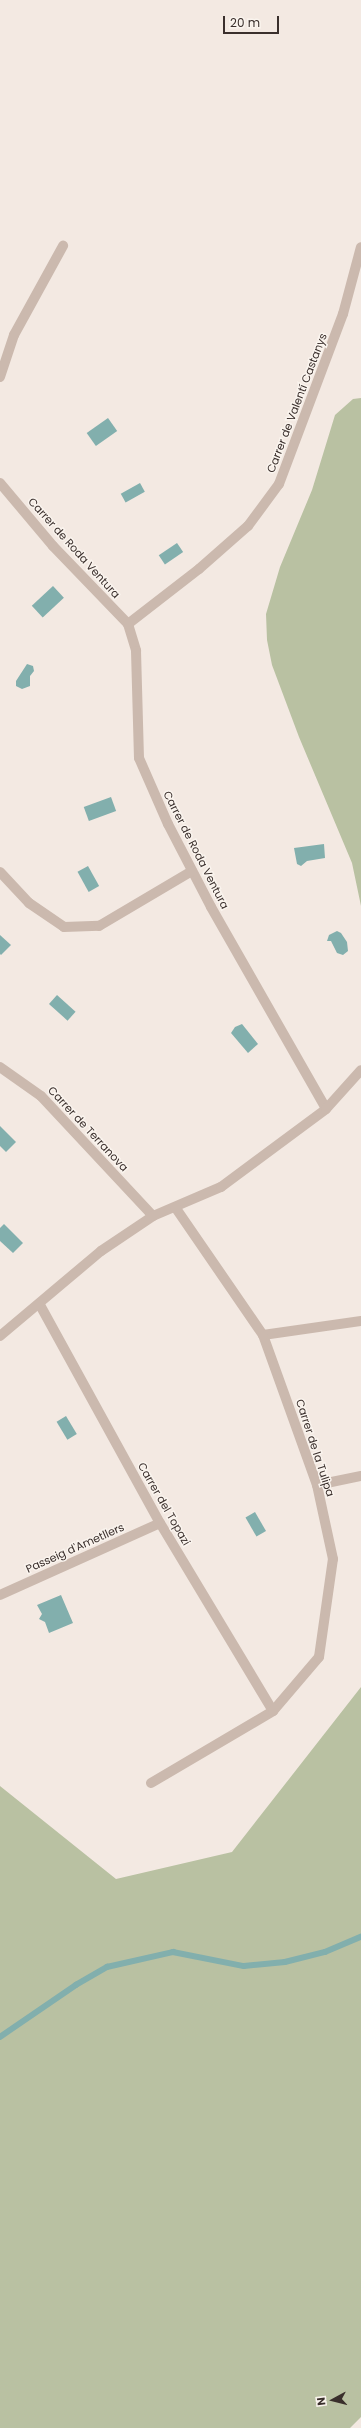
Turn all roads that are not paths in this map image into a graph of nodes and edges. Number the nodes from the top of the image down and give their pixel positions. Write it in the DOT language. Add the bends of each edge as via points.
graph roads {
  1 [pos="63,246"];
  2 [pos="361,247"];
  3 [pos="0,377"];
  4 [pos="0,483"];
  5 [pos="128,624"];
  6 [pos="192,871"];
  7 [pos="0,872"];
  8 [pos="0,1067"];
  9 [pos="361,1070"];
  10 [pos="326,1109"];
  11 [pos="175,1207"];
  12 [pos="153,1216"];
  13 [pos="40,1305"];
  14 [pos="361,1321"];
  15 [pos="263,1335"];
  16 [pos="0,1336"];
  17 [pos="361,1476"];
  18 [pos="316,1485"];
  19 [pos="160,1523"];
  20 [pos="0,1595"];
  21 [pos="273,1711"];
  22 [pos="151,1783"];
  1 -- 3 [label="street" via="14,336"];
  2 -- 5 [label="street, Carrer de Valentí Castanys" via="343,314 279,484 248,526 199,569"];
  4 -- 5 [label="street, Carrer de Roda Ventura" via="53,546"];
  5 -- 6 [label="street, Carrer de Roda Ventura" via="136,651 139,758"];
  6 -- 7 [label="street" via="99,926 64,927 29,903"];
  6 -- 10 [label="street, Carrer de Roda Ventura"];
  8 -- 12 [label="street, Carrer de Terranova" via="41,1096"];
  9 -- 10 [label="street"];
  10 -- 11 [label="street" via="221,1187"];
  11 -- 12 [label="street"];
  11 -- 15 [label="street, Carrer de la Tulipa"];
  12 -- 13 [label="street" via="101,1251"];
  13 -- 16 [label="street"];
  13 -- 19 [label="street, Carrer del Topazi"];
  14 -- 15 [label="street"];
  15 -- 18 [label="street, Carrer de la Tulipa"];
  17 -- 18 [label="street"];
  18 -- 21 [label="street, Carrer de la Tulipa" via="333,1559 319,1657"];
  19 -- 20 [label="street, Passeig d'Ametllers"];
  19 -- 21 [label="street, Carrer del Topazi"];
  21 -- 22 [label="street, Carrer de la Tulipa"];
}
